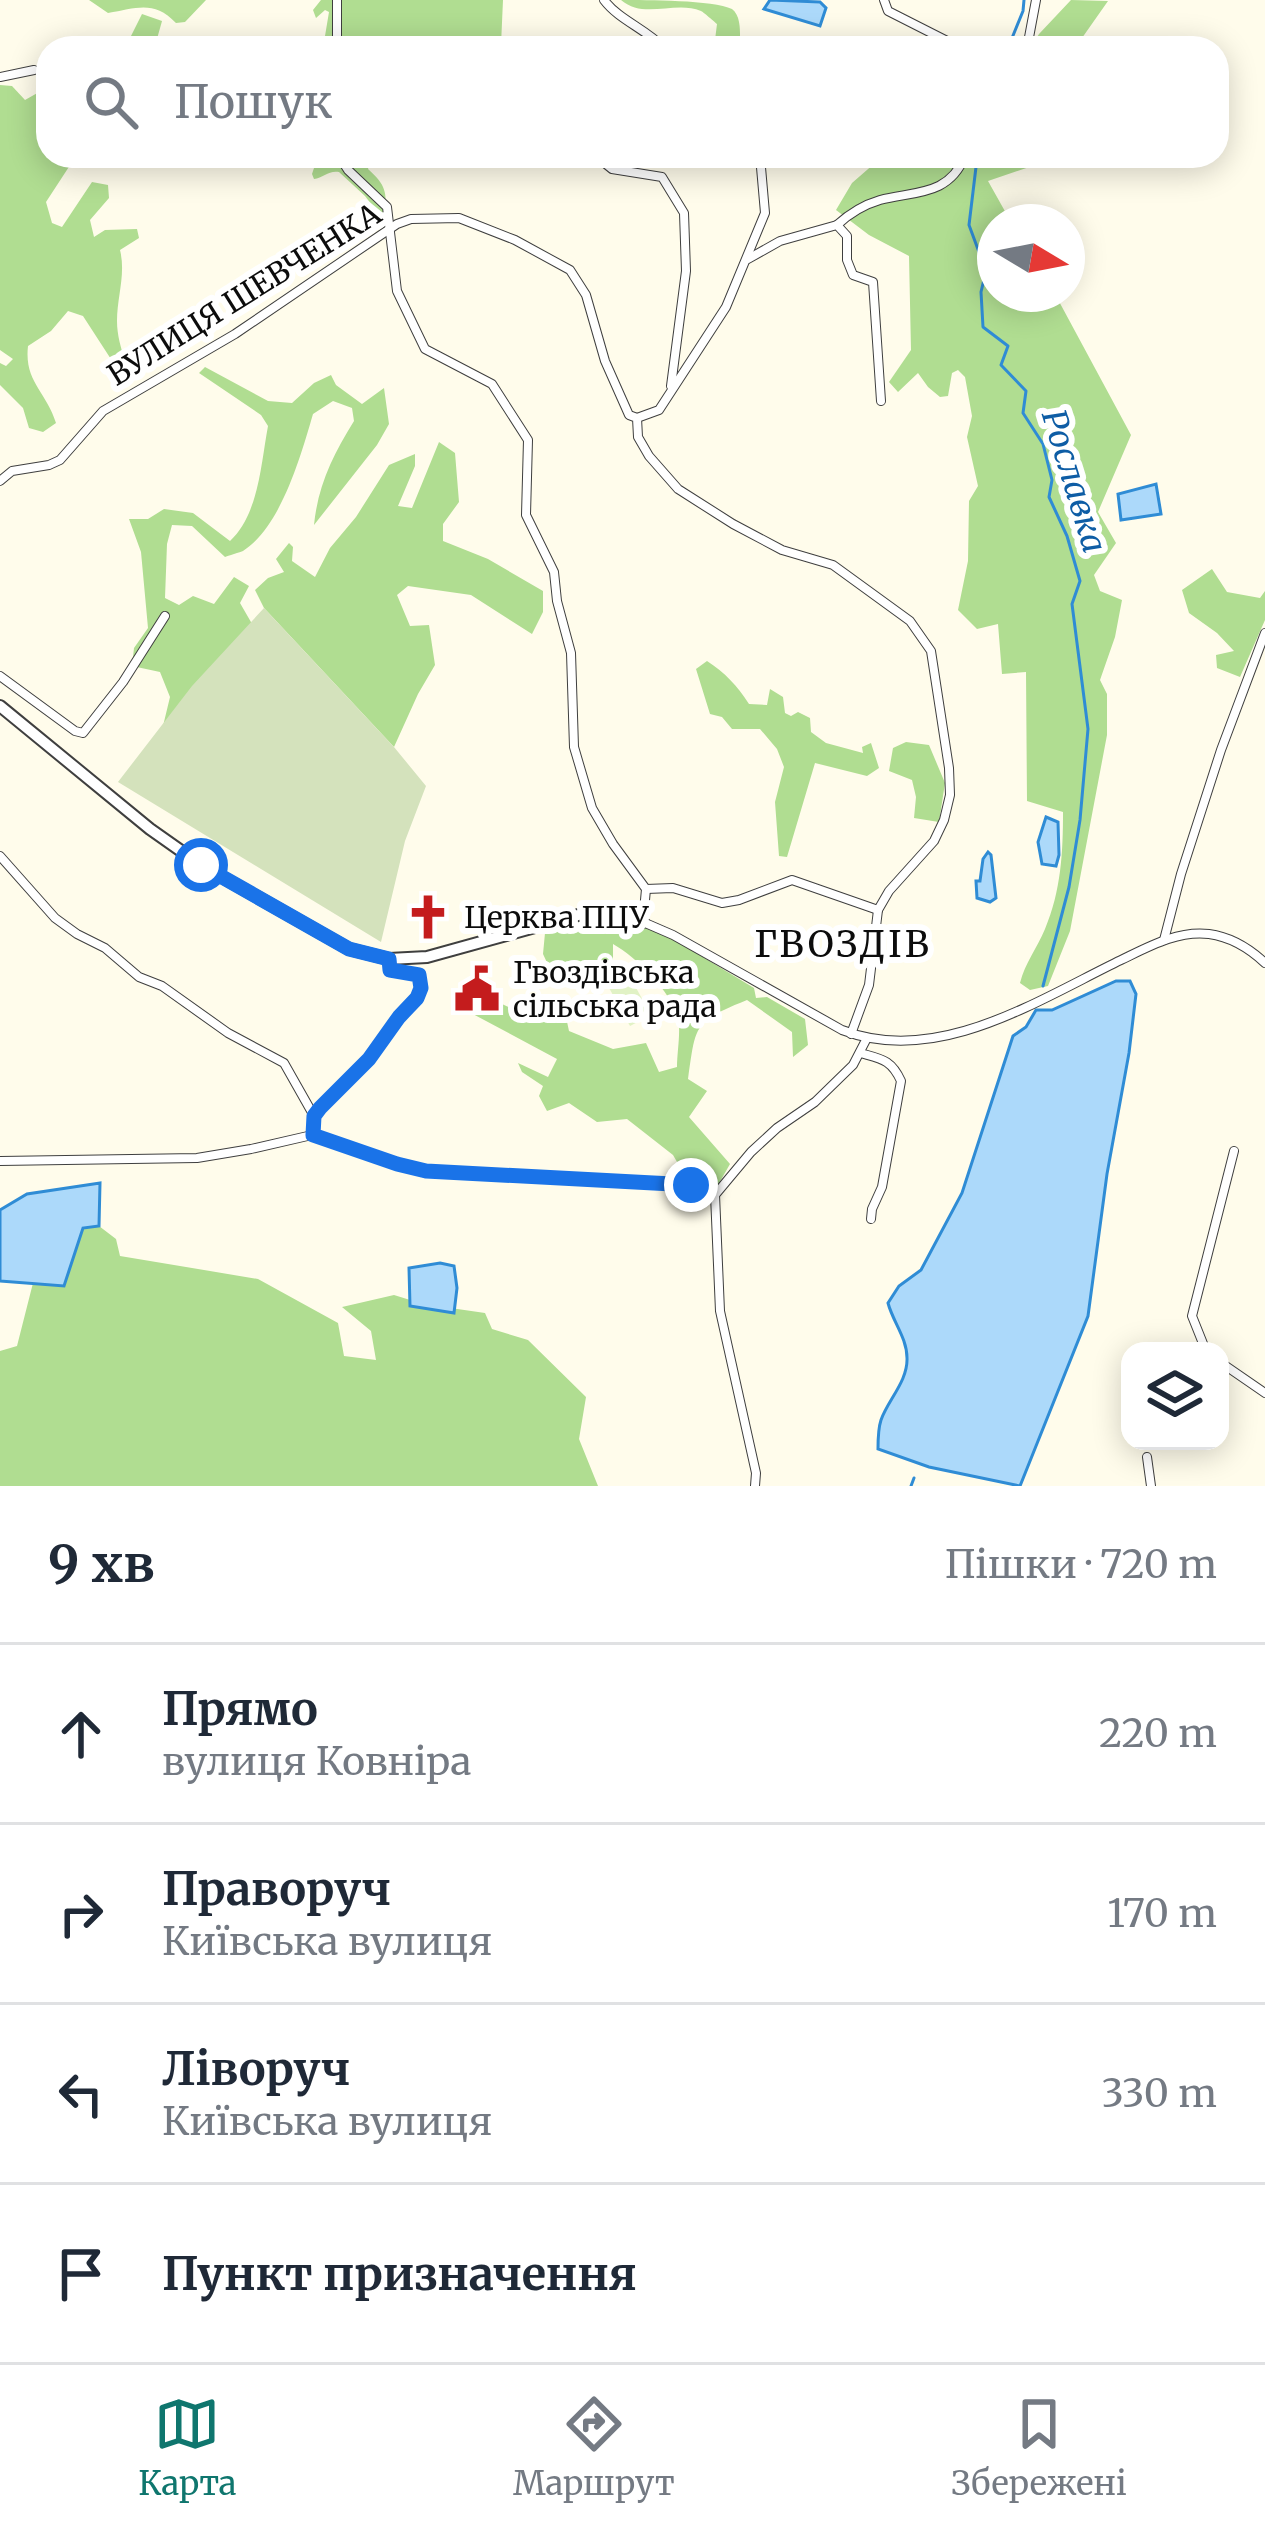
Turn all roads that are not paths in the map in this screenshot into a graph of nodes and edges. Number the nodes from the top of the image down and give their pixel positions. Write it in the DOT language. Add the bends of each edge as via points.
graph roads {
  1 [pos="337,0"];
  2 [pos="604,0"];
  3 [pos="884,0"];
  4 [pos="1036,0"];
  5 [pos="338,36"];
  6 [pos="653,36"];
  7 [pos="937,36"];
  8 [pos="1029,36"];
  9 [pos="34,70"];
  10 [pos="0,77"];
  11 [pos="347,168"];
  12 [pos="611,168"];
  13 [pos="761,168"];
  14 [pos="960,168"];
  15 [pos="837,225"];
  16 [pos="388,229"];
  17 [pos="747,260"];
  18 [pos="670,392"];
  19 [pos="881,401"];
  20 [pos="638,418"];
  21 [pos="0,481"];
  22 [pos="165,616"];
  23 [pos="1265,633"];
  24 [pos="0,676"];
  25 [pos="0,706"];
  26 [pos="0,856"];
  27 [pos="646,889"];
  28 [pos="878,910"];
  29 [pos="643,922"];
  30 [pos="1164,940"];
  31 [pos="389,959"];
  32 [pos="1265,963"];
  33 [pos="851,1034"];
  34 [pos="867,1038"];
  35 [pos="860,1054"];
  36 [pos="314,1116"];
  37 [pos="313,1135"];
  38 [pos="1234,1151"];
  39 [pos="0,1161"];
  40 [pos="715,1195"];
  41 [pos="871,1220"];
  42 [pos="1202,1342"];
  43 [pos="1229,1368"];
  44 [pos="1265,1393"];
  45 [pos="1148,1457"];
  46 [pos="755,1486"];
  47 [pos="1151,1486"];
  1 -- 5 [label="street"];
  2 -- 6 [label="street"];
  3 -- 7 [label="street" via="888,11"];
  4 -- 8 [label="street"];
  9 -- 10 [label="street"];
  11 -- 16 [label="street" via="387,207"];
  12 -- 18 [label="street" via="662,177 684,213 686,271"];
  13 -- 17 [label="street" via="765,213"];
  14 -- 15 [label="street" via="942,185 876,201"];
  15 -- 17 [label="street"];
  15 -- 19 [label="street" via="847,236 853,275 873,282"];
  16 -- 20 [label="street, ВУЛИЦЯ ШЕВЧЕНКА" via="411,219 459,218 570,270 629,415"];
  16 -- 21 [label="street, ВУЛИЦЯ ШЕВЧЕНКА" via="235,334 103,411 60,460"];
  16 -- 27 [label="street" via="397,291 425,349 492,384 528,440 526,515 554,572 571,653 574,747 592,808"];
  17 -- 18 [label="street" via="726,308"];
  18 -- 20 [label="street" via="659,410"];
  20 -- 28 [label="street, ВУЛИЦЯ ШЕВЧЕНКА" via="649,456 680,490 782,550 833,565 910,621 931,651 950,795 934,842"];
  22 -- 24 [label="street" via="83,733"];
  23 -- 30 [label="street"];
  25 -- 31 [label="street" via="201,865 349,949"];
  26 -- 36 [label="street" via="77,934 284,1063"];
  27 -- 28 [label="street" via="722,903 792,880"];
  27 -- 29 [label="street"];
  28 -- 33 [label="street" via="869,985"];
  29 -- 31 [label="street" via="582,914 427,957"];
  29 -- 33 [label="street"];
  30 -- 32 [label="street" via="1207,934 1248,946"];
  30 -- 34 [label="street" via="985,1025 909,1040"];
  31 -- 36 [label="street" via="390,970 419,975 417,998"];
  33 -- 34 [label="street"];
  34 -- 35 [label="street"];
  35 -- 40 [label="street" via="751,1151"];
  35 -- 41 [label="street" via="894,1066 901,1081"];
  36 -- 37 [label="street"];
  37 -- 39 [label="street" via="197,1158"];
  37 -- 40 [label="street" via="426,1171 691,1185"];
  38 -- 42 [label="street" via="1192,1316"];
  40 -- 46 [label="street" via="720,1311"];
  43 -- 44 [label="street"];
  45 -- 47 [label="street"];
}
